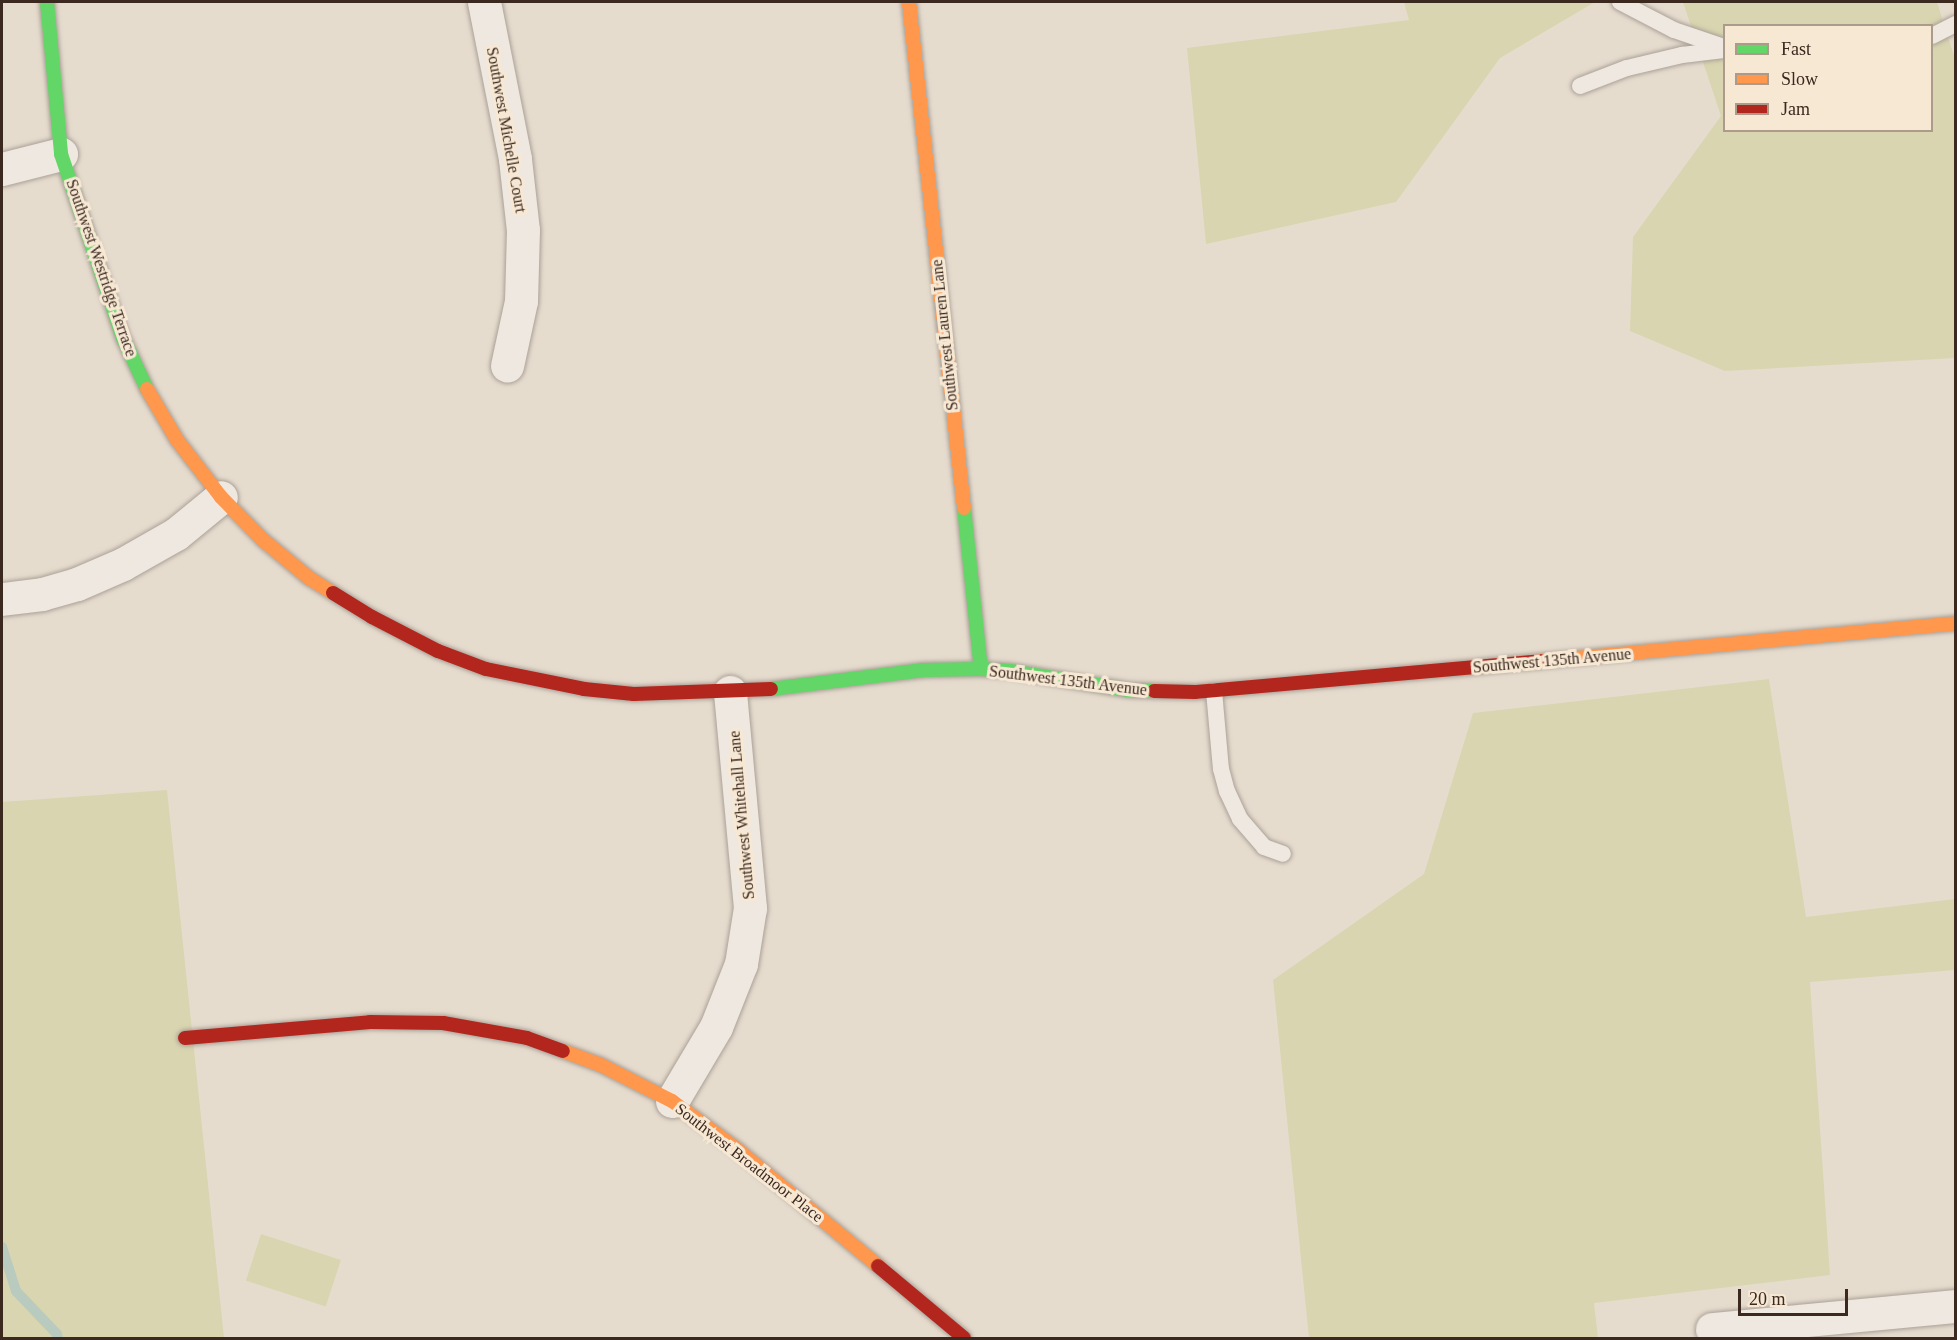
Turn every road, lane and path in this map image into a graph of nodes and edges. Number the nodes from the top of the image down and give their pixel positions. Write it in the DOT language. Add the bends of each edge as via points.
graph roads {
  1 [pos="47,2"];
  2 [pos="484,2"];
  3 [pos="909,2"];
  4 [pos="1620,2"];
  5 [pos="1956,24"];
  6 [pos="1933,36"];
  7 [pos="1723,48"];
  8 [pos="1723,49"];
  9 [pos="1580,86"];
  10 [pos="61,154"];
  11 [pos="2,169"];
  12 [pos="507,366"];
  13 [pos="221,497"];
  14 [pos="2,599"];
  15 [pos="372,617"];
  16 [pos="1956,623"];
  17 [pos="981,669"];
  18 [pos="1214,691"];
  19 [pos="730,692"];
  20 [pos="1283,854"];
  21 [pos="185,1038"];
  22 [pos="672,1101"];
  23 [pos="1956,1306"];
  24 [pos="1712,1329"];
  25 [pos="964,1338"];
  1 -- 10 [label="street, Southwest Westridge Terrace"];
  2 -- 12 [label="street, Southwest Michelle Court" via="515,159 523,230 521,301"];
  3 -- 17 [label="street, Southwest Lauren Lane"];
  4 -- 7 [label="lane" via="1674,30"];
  5 -- 6 [label="lane"];
  8 -- 9 [label="lane" via="1627,68"];
  10 -- 11 [label="street"];
  10 -- 13 [label="street, Southwest Westridge Terrace" via="123,338 147,390 177,440"];
  13 -- 14 [label="street" via="176,534 123,564 51,592"];
  13 -- 15 [label="street, Southwest Westridge Terrace" via="263,540 309,578"];
  15 -- 19 [label="street, Southwest 135th Avenue" via="438,651 486,669 534,680 634,694"];
  16 -- 18 [label="street, Southwest 135th Avenue"];
  17 -- 18 [label="street, Southwest 135th Avenue" via="1128,690"];
  17 -- 19 [label="street, Southwest 135th Avenue" via="924,670"];
  18 -- 20 [label="lane" via="1221,769 1227,791 1240,819 1264,847"];
  19 -- 22 [label="street, Southwest Whitehall Lane" via="750,908 741,964 716,1027"];
  21 -- 22 [label="street, Southwest Broadmoor Place" via="370,1022 442,1023 527,1038 601,1065"];
  22 -- 25 [label="street, Southwest Broadmoor Place" via="738,1150"];
  23 -- 24 [label="street"];
}
